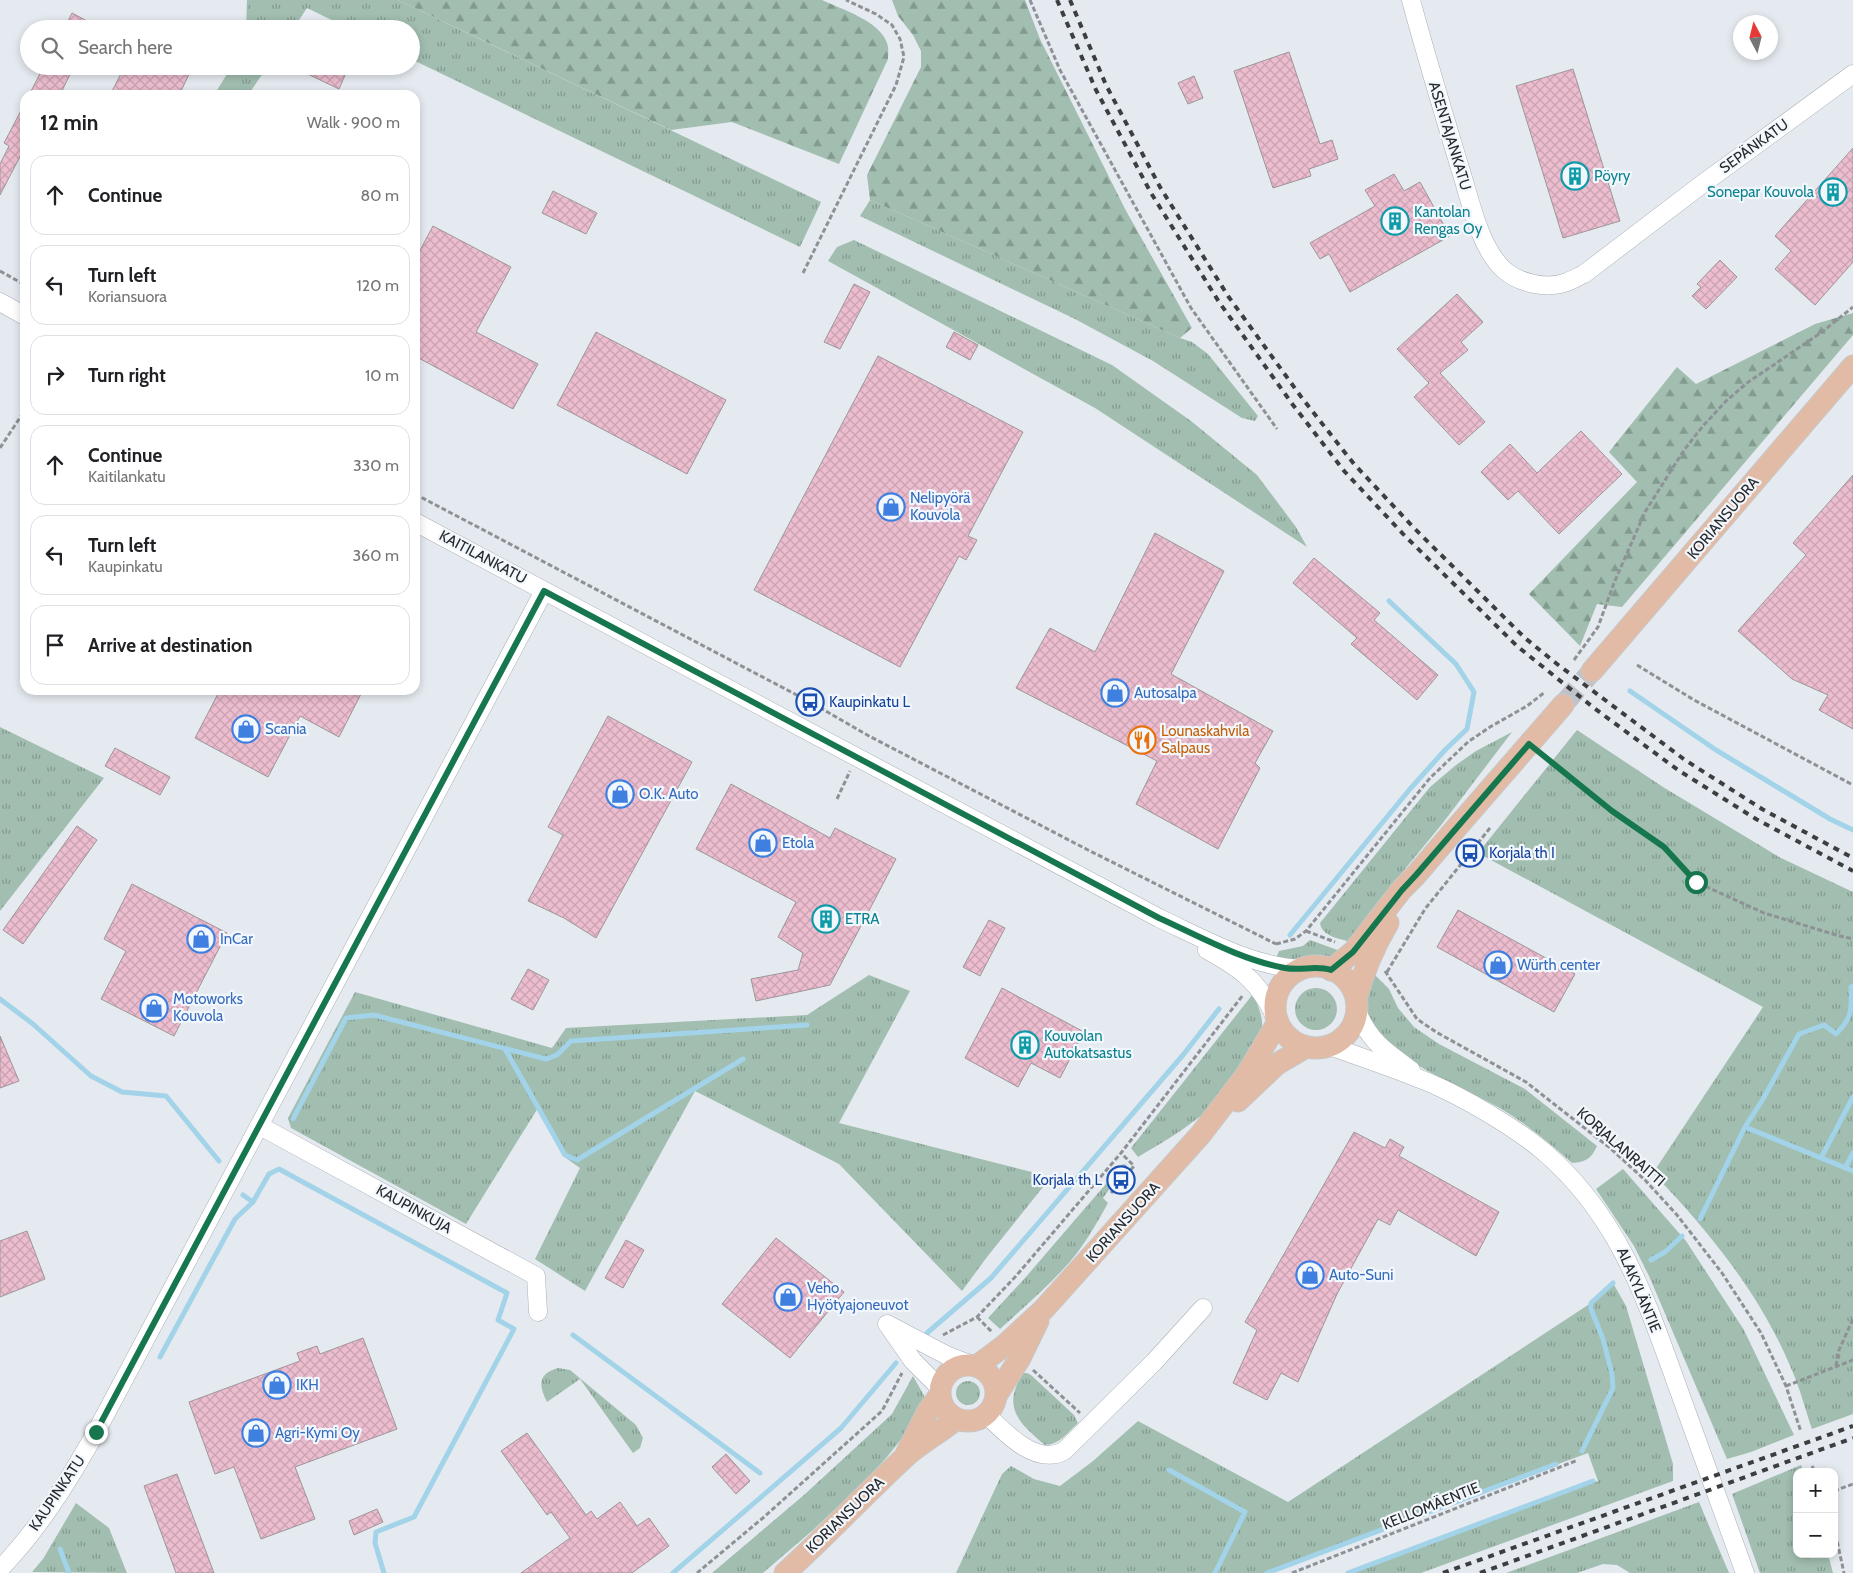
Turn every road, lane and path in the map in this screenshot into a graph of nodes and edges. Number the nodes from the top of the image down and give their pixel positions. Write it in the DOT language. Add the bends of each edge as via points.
graph roads {
  1 [pos="846,0"];
  2 [pos="1030,0"];
  3 [pos="1411,0"];
  4 [pos="1853,74"];
  5 [pos="0,271"];
  6 [pos="802,273"];
  7 [pos="1584,274"];
  8 [pos="20,282"];
  9 [pos="0,302"];
  10 [pos="1853,307"];
  11 [pos="20,313"];
  12 [pos="1853,366"];
  13 [pos="20,418"];
  14 [pos="1277,429"];
  15 [pos="0,448"];
  16 [pos="420,497"];
  17 [pos="420,525"];
  18 [pos="544,591"];
  19 [pos="1574,660"];
  20 [pos="1637,665"];
  21 [pos="1592,671"];
  22 [pos="1545,692"];
  23 [pos="1563,705"];
  24 [pos="1529,744"];
  25 [pos="851,770"];
  26 [pos="1853,785"];
  27 [pos="837,799"];
  28 [pos="1490,828"];
  29 [pos="1416,875"];
  30 [pos="1159,918"];
  31 [pos="1306,931"];
  32 [pos="1853,939"];
  33 [pos="1276,944"];
  34 [pos="1340,944"];
  35 [pos="1272,950"];
  36 [pos="1303,968"];
  37 [pos="1382,969"];
  38 [pos="1331,970"];
  39 [pos="1387,972"];
  40 [pos="1247,988"];
  41 [pos="1356,1005"];
  42 [pos="1277,1020"];
  43 [pos="1330,1046"];
  44 [pos="1306,1047"];
  45 [pos="1430,1083"];
  46 [pos="260,1126"];
  47 [pos="1201,1134"];
  48 [pos="1121,1154"];
  49 [pos="1111,1193"];
  50 [pos="1203,1308"];
  51 [pos="1044,1309"];
  52 [pos="538,1312"];
  53 [pos="977,1317"];
  54 [pos="1853,1319"];
  55 [pos="993,1333"];
  56 [pos="939,1337"];
  57 [pos="1853,1360"];
  58 [pos="973,1365"];
  59 [pos="1836,1366"];
  60 [pos="1030,1368"];
  61 [pos="904,1371"];
  62 [pos="1786,1386"];
  63 [pos="940,1392"];
  64 [pos="991,1405"];
  65 [pos="956,1418"];
  66 [pos="1093,1422"];
  67 [pos="1801,1432"];
  68 [pos="905,1457"];
  69 [pos="1578,1460"];
  70 [pos="1853,1484"];
  71 [pos="1838,1490"];
  72 [pos="1838,1545"];
  73 [pos="0,1569"];
  74 [pos="697,1573"];
  75 [pos="784,1573"];
  76 [pos="1292,1573"];
  77 [pos="1746,1573"];
  78 [pos="1844,1573"];
  1 -- 6 [label="path" via="876,14 892,26 900,39 904,57 896,85"];
  2 -- 14 [label="path" via="1060,70 1192,308"];
  3 -- 7 [label="street, ASENTAJANKATU" via="1474,213 1493,256 1514,277 1533,284 1567,283"];
  4 -- 7 [label="street, SEPÄNKATU"];
  5 -- 8 [label="path"];
  9 -- 11 [label="street"];
  10 -- 19 [label="path" via="1747,383 1726,401 1684,450 1645,512 1598,627"];
  12 -- 21 [label="main road, KORIANSUORA"];
  13 -- 15 [label="path"];
  16 -- 33 [label="path" via="869,736"];
  17 -- 18 [label="street, KAITILANKATU"];
  18 -- 30 [label="street, KAITILANKATU"];
  18 -- 46 [label="street, KAUPINKATU"];
  20 -- 26 [label="path" via="1694,700"];
  22 -- 31 [label="path" via="1468,742 1430,778"];
  23 -- 24 [label="main road"];
  24 -- 29 [label="main road"];
  24 -- 32 [label="path" via="1664,847 1696,882 1764,913"];
  25 -- 27 [label="path"];
  28 -- 39 [label="path" via="1425,910"];
  29 -- 38 [label="main road" via="1353,952"];
  29 -- 41 [label="main road" via="1368,961"];
  30 -- 36 [label="street, KAITILANKATU" via="1257,960 1287,968"];
  30 -- 42 [label="street, KAITILANKATU" via="1252,981 1266,997"];
  31 -- 33 [label="path" via="1296,939"];
  31 -- 34 [label="path"];
  33 -- 35 [label="path"];
  36 -- 38 [label="main road"];
  36 -- 42 [label="main road" via="1292,974 1277,994"];
  37 -- 39 [label="path, KORJALANRAITTI"];
  38 -- 41 [label="main road" via="1343,976 1351,987"];
  39 -- 62 [label="path, KORJALANRAITTI" via="1417,1019 1526,1082 1645,1180 1722,1273 1761,1333"];
  40 -- 48 [label="path"];
  41 -- 43 [label="main road" via="1354,1022 1348,1032"];
  41 -- 45 [label="street, ALAKYLÄNTIE" via="1363,1027 1373,1040"];
  42 -- 44 [label="main road" via="1284,1033"];
  42 -- 47 [label="main road, KORIANSUORA" via="1247,1074"];
  43 -- 44 [label="main road"];
  43 -- 45 [label="street, ALAKYLÄNTIE"];
  44 -- 47 [label="main road, KORIANSUORA" via="1278,1064"];
  45 -- 77 [label="street, ALAKYLÄNTIE" via="1496,1119 1543,1151 1577,1184 1610,1228 1628,1260 1649,1310"];
  46 -- 52 [label="street, KAUPINKUJA" via="536,1276"];
  46 -- 73 [label="street, KAUPINKATU" via="71,1476"];
  47 -- 51 [label="main road, KORIANSUORA"];
  48 -- 49 [label="path" via="1134,1166"];
  48 -- 53 [label="path"];
  50 -- 66 [label="street"];
  51 -- 58 [label="main road, KORIANSUORA" via="1005,1345"];
  51 -- 64 [label="main road, KORIANSUORA" via="1020,1358"];
  53 -- 55 [label="path"];
  53 -- 56 [label="path"];
  54 -- 59 [label="path" via="1838,1350"];
  57 -- 59 [label="path"];
  58 -- 63 [label="main road" via="950,1370 943,1378"];
  58 -- 63 [label="street" via="887,1324"];
  58 -- 64 [label="main road" via="992,1378 996,1387"];
  59 -- 62 [label="path"];
  60 -- 66 [label="path"];
  61 -- 74 [label="path" via="882,1412"];
  62 -- 67 [label="path, KORJALANRAITTI"];
  63 -- 65 [label="main road" via="944,1409"];
  63 -- 68 [label="main road, KORIANSUORA"];
  64 -- 65 [label="main road" via="972,1421"];
  64 -- 66 [label="street" via="1007,1433 1038,1454 1058,1455"];
  65 -- 68 [label="main road, KORIANSUORA"];
  68 -- 75 [label="main road, KORIANSUORA"];
  69 -- 76 [label="path, KELLOMÄENTIE"];
  70 -- 71 [label="path"];
  72 -- 78 [label="path"];
}
